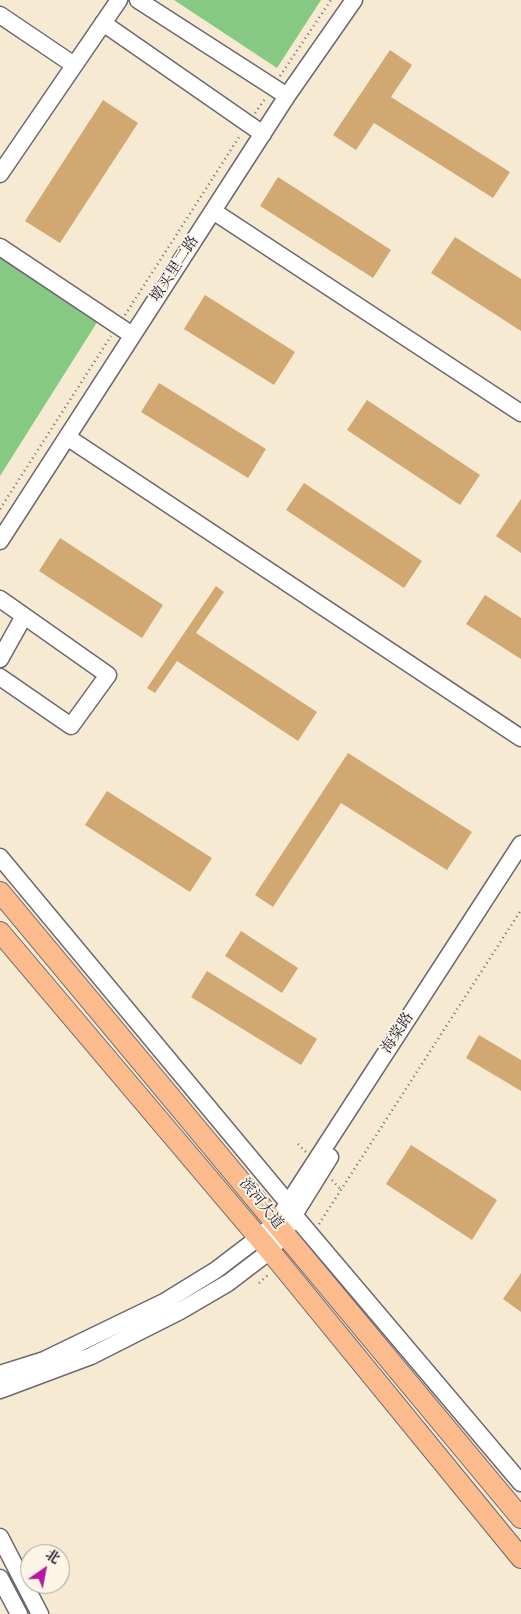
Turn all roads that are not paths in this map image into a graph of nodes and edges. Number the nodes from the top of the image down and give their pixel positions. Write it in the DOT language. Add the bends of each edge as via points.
graph roads {
  1 [pos="119,0"];
  2 [pos="138,0"];
  3 [pos="354,0"];
  4 [pos="0,15"];
  5 [pos="103,23"];
  6 [pos="74,65"];
  7 [pos="287,96"];
  8 [pos="263,134"];
  9 [pos="0,174"];
  10 [pos="214,211"];
  11 [pos="0,246"];
  12 [pos="132,335"];
  13 [pos="521,413"];
  14 [pos="67,437"];
  15 [pos="0,541"];
  16 [pos="0,599"];
  17 [pos="24,616"];
  18 [pos="0,659"];
  19 [pos="0,677"];
  20 [pos="521,738"];
  21 [pos="521,844"];
  22 [pos="0,857"];
  23 [pos="521,864"];
  24 [pos="0,892"];
  25 [pos="0,932"];
  26 [pos="285,1218"];
  27 [pos="269,1251"];
  28 [pos="0,1374"];
  29 [pos="0,1390"];
  30 [pos="521,1483"];
  31 [pos="521,1518"];
  32 [pos="0,1537"];
  33 [pos="521,1558"];
  34 [pos="0,1578"];
  35 [pos="19,1614"];
  36 [pos="40,1614"];
  1 -- 5 [label="street"];
  2 -- 7 [label="street"];
  3 -- 7 [label="street, 墩买里二路"];
  4 -- 6 [label="street"];
  5 -- 6 [label="street"];
  5 -- 8 [label="street"];
  6 -- 9 [label="street"];
  7 -- 8 [label="street, 墩买里二路"];
  8 -- 10 [label="street, 墩买里二路"];
  10 -- 12 [label="street, 墩买里二路"];
  10 -- 13 [label="street"];
  11 -- 12 [label="street"];
  12 -- 14 [label="street, 墩买里二路"];
  14 -- 15 [label="street, 墩买里二路"];
  14 -- 20 [label="street"];
  16 -- 17 [label="street"];
  17 -- 18 [label="street"];
  17 -- 19 [label="street" via="108,675 71,726"];
  21 -- 26 [label="street, 海棠路"];
  22 -- 26 [label="street"];
  23 -- 26 [label="street, 海棠路" via="347,1130"];
  24 -- 26 [label="main road, 滨河大道"];
  25 -- 27 [label="main road, 滨河大道"];
  26 -- 27 [label="street"];
  26 -- 30 [label="street" via="311,1235"];
  26 -- 31 [label="main road, 滨河大道"];
  27 -- 28 [label="street" via="216,1270 164,1302 44,1360"];
  27 -- 29 [label="street" via="228,1283 180,1312 91,1356"];
  27 -- 33 [label="main road, 滨河大道"];
  32 -- 36 [label="street"];
  34 -- 35 [label="street"];
}
